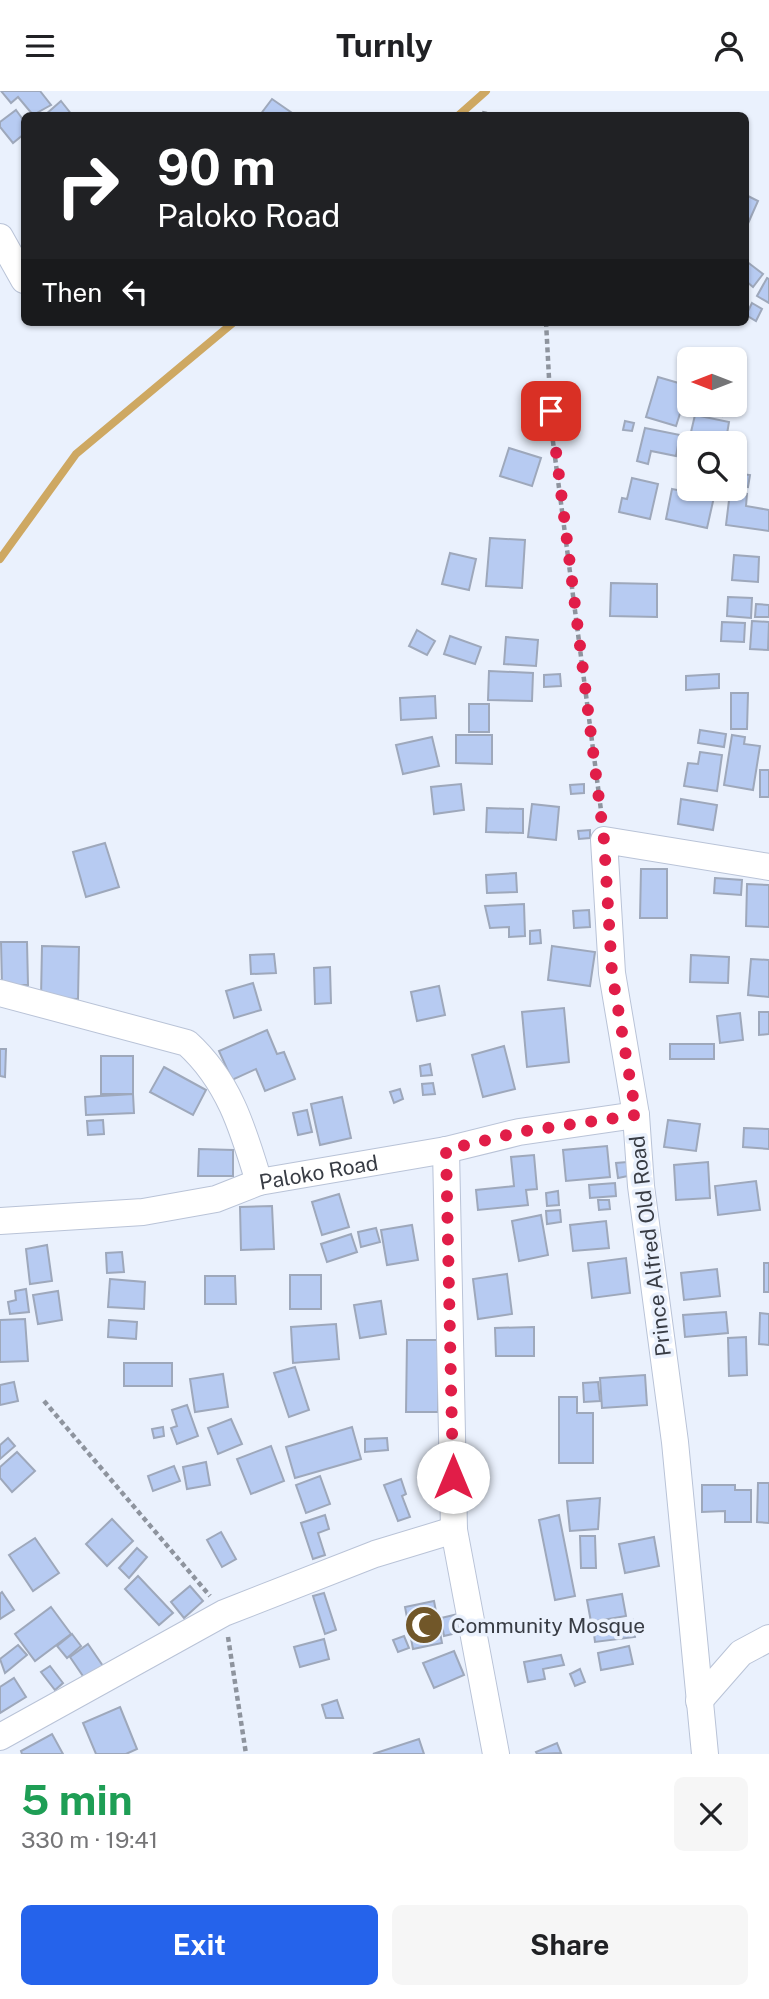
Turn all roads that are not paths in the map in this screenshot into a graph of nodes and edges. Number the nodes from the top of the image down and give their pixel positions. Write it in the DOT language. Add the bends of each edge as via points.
graph roads {
  1 [pos="0,237"];
  2 [pos="21,275"];
  3 [pos="769,867"];
  4 [pos="0,993"];
  5 [pos="636,1115"];
  6 [pos="446,1150"];
  7 [pos="259,1182"];
  8 [pos="0,1221"];
  9 [pos="454,1530"];
  10 [pos="769,1638"];
  11 [pos="699,1701"];
  12 [pos="0,1737"];
  13 [pos="496,1754"];
  14 [pos="705,1754"];
  1 -- 2 [label="street"];
  3 -- 5 [label="street, Prince Alfred Old Road" via="604,840 612,973"];
  4 -- 7 [label="street" via="187,1043 208,1063 239,1116"];
  5 -- 6 [label="street, Paloko Road" via="519,1132"];
  5 -- 11 [label="street, Prince Alfred Old Road" via="642,1200 675,1442"];
  6 -- 7 [label="street, Paloko Road"];
  6 -- 9 [label="street"];
  7 -- 8 [label="street, Paloko Road" via="216,1199 143,1212"];
  9 -- 12 [label="street" via="374,1554 224,1613"];
  9 -- 13 [label="street"];
  10 -- 11 [label="street" via="741,1653"];
  11 -- 14 [label="street, Prince Alfred Old Road"];
}
